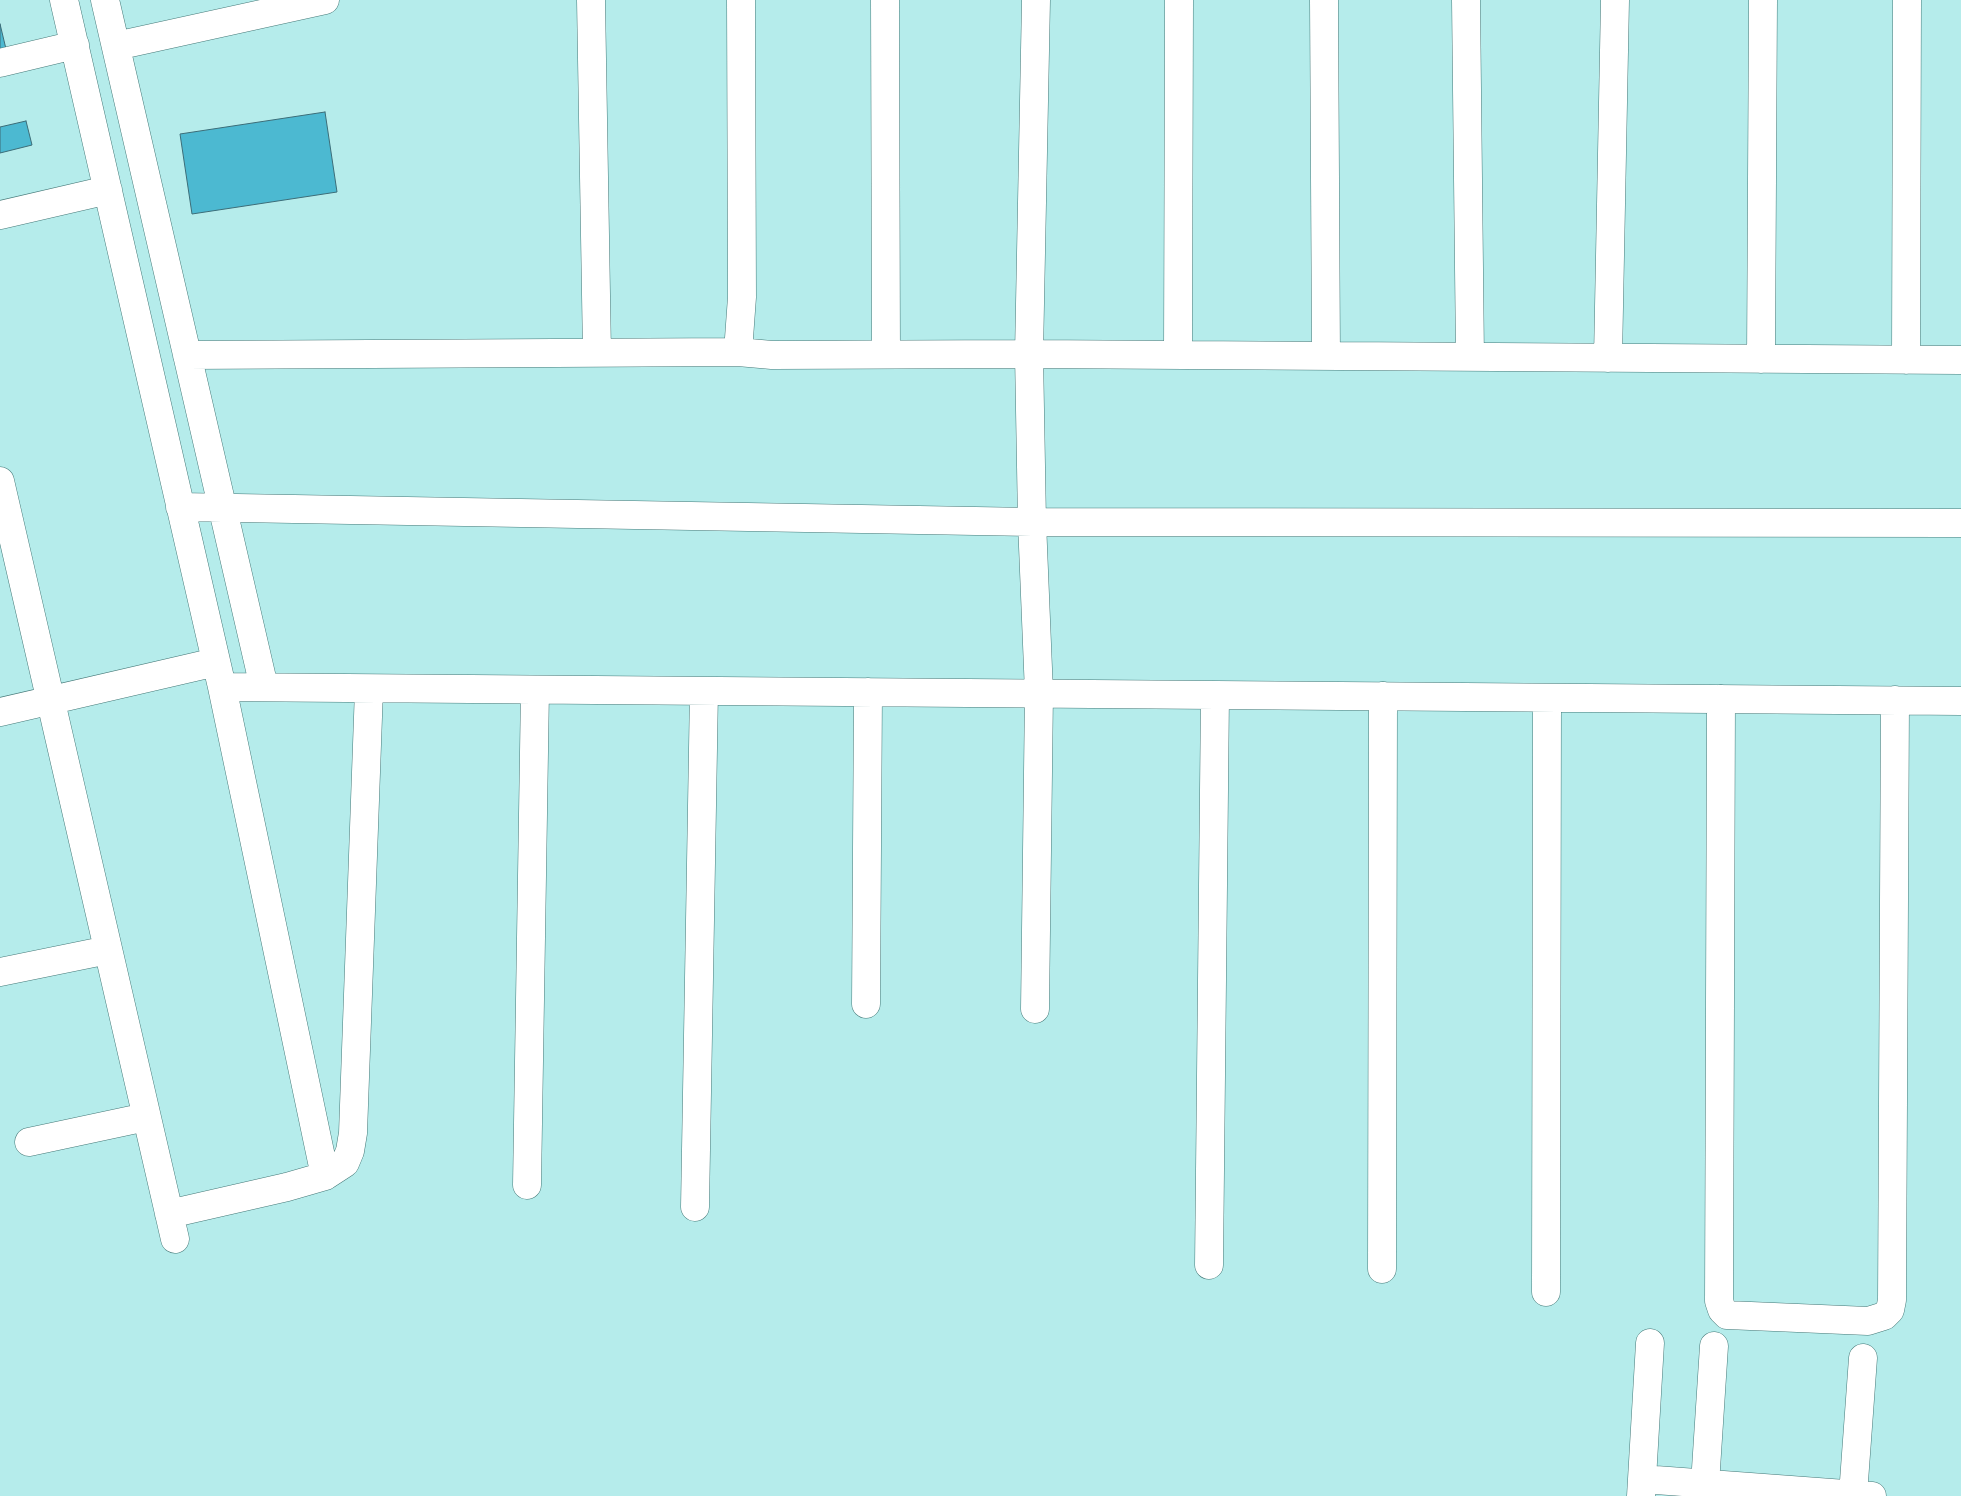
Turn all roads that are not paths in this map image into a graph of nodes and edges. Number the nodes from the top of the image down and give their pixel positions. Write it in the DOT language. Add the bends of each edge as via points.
graph roads {
  1 [pos="64,0"];
  2 [pos="105,0"];
  3 [pos="325,0"];
  4 [pos="591,0"];
  5 [pos="741,0"];
  6 [pos="885,0"];
  7 [pos="1036,0"];
  8 [pos="1179,0"];
  9 [pos="1324,0"];
  10 [pos="1466,0"];
  11 [pos="1615,0"];
  12 [pos="1763,0"];
  13 [pos="1907,0"];
  14 [pos="75,45"];
  15 [pos="116,46"];
  16 [pos="0,63"];
  17 [pos="108,190"];
  18 [pos="0,215"];
  19 [pos="738,352"];
  20 [pos="597,353"];
  21 [pos="886,354"];
  22 [pos="1029,354"];
  23 [pos="188,355"];
  24 [pos="1178,355"];
  25 [pos="1326,356"];
  26 [pos="1470,357"];
  27 [pos="1608,358"];
  28 [pos="1761,359"];
  29 [pos="1906,360"];
  30 [pos="1961,360"];
  31 [pos="0,481"];
  32 [pos="180,507"];
  33 [pos="222,507"];
  34 [pos="1032,522"];
  35 [pos="1961,522"];
  36 [pos="219,675"];
  37 [pos="264,687"];
  38 [pos="369,689"];
  39 [pos="535,690"];
  40 [pos="704,691"];
  41 [pos="868,692"];
  42 [pos="1039,693"];
  43 [pos="1215,695"];
  44 [pos="1383,696"];
  45 [pos="1547,698"];
  46 [pos="1721,699"];
  47 [pos="51,700"];
  48 [pos="1895,700"];
  49 [pos="1961,701"];
  50 [pos="0,712"];
  51 [pos="108,950"];
  52 [pos="0,972"];
  53 [pos="866,1004"];
  54 [pos="1034,1009"];
  55 [pos="146,1117"];
  56 [pos="29,1142"];
  57 [pos="325,1176"];
  58 [pos="527,1185"];
  59 [pos="695,1208"];
  60 [pos="1209,1265"];
  61 [pos="1382,1269"];
  62 [pos="1546,1292"];
  63 [pos="1650,1343"];
  64 [pos="1714,1346"];
  65 [pos="1863,1358"];
  66 [pos="1705,1484"];
  67 [pos="1642,1487"];
  68 [pos="1863,1495"];
  1 -- 14 [label="street"];
  2 -- 15 [label="street"];
  3 -- 15 [label="street"];
  4 -- 20 [label="street"];
  5 -- 19 [label="street" via="742,297"];
  6 -- 21 [label="street"];
  7 -- 22 [label="street"];
  8 -- 24 [label="street"];
  9 -- 25 [label="street"];
  10 -- 26 [label="street"];
  11 -- 27 [label="street"];
  12 -- 28 [label="street"];
  13 -- 29 [label="street"];
  14 -- 16 [label="street"];
  14 -- 17 [label="street"];
  15 -- 23 [label="street"];
  17 -- 18 [label="street"];
  17 -- 32 [label="street"];
  19 -- 20 [label="street"];
  19 -- 21 [label="street" via="772,356"];
  20 -- 23 [label="street"];
  21 -- 22 [label="street"];
  22 -- 24 [label="street"];
  22 -- 34 [label="street"];
  23 -- 33 [label="street"];
  24 -- 25 [label="street"];
  25 -- 26 [label="street"];
  26 -- 27 [label="street"];
  27 -- 28 [label="street"];
  28 -- 29 [label="street"];
  29 -- 30 [label="street"];
  31 -- 47 [label="street"];
  32 -- 33 [label="street"];
  32 -- 36 [label="street"];
  33 -- 34 [label="street"];
  33 -- 37 [label="street"];
  34 -- 35 [label="street"];
  34 -- 42 [label="street"];
  36 -- 37 [label="street"];
  36 -- 47 [label="street"];
  36 -- 57 [label="street"];
  37 -- 38 [label="street"];
  38 -- 39 [label="street"];
  38 -- 57 [label="street" via="353,1133 345,1163"];
  39 -- 40 [label="street"];
  39 -- 58 [label="street"];
  40 -- 41 [label="street"];
  40 -- 59 [label="street"];
  41 -- 42 [label="street"];
  41 -- 53 [label="street"];
  42 -- 43 [label="street"];
  42 -- 54 [label="street"];
  43 -- 44 [label="street"];
  43 -- 60 [label="street"];
  44 -- 45 [label="street"];
  44 -- 61 [label="street"];
  45 -- 46 [label="street"];
  45 -- 62 [label="street"];
  46 -- 48 [label="street"];
  46 -- 48 [label="street" via="1719,1301 1727,1315 1868,1321 1884,1316 1890,1310 1892,1300"];
  47 -- 50 [label="street"];
  47 -- 51 [label="street"];
  48 -- 49 [label="street"];
  51 -- 52 [label="street"];
  51 -- 55 [label="street"];
  55 -- 56 [label="street"];
  55 -- 57 [label="street" via="172,1226"];
  63 -- 67 [label="street"];
  64 -- 66 [label="street"];
  65 -- 68 [label="street"];
  66 -- 67 [label="street"];
  66 -- 68 [label="street"];
}
